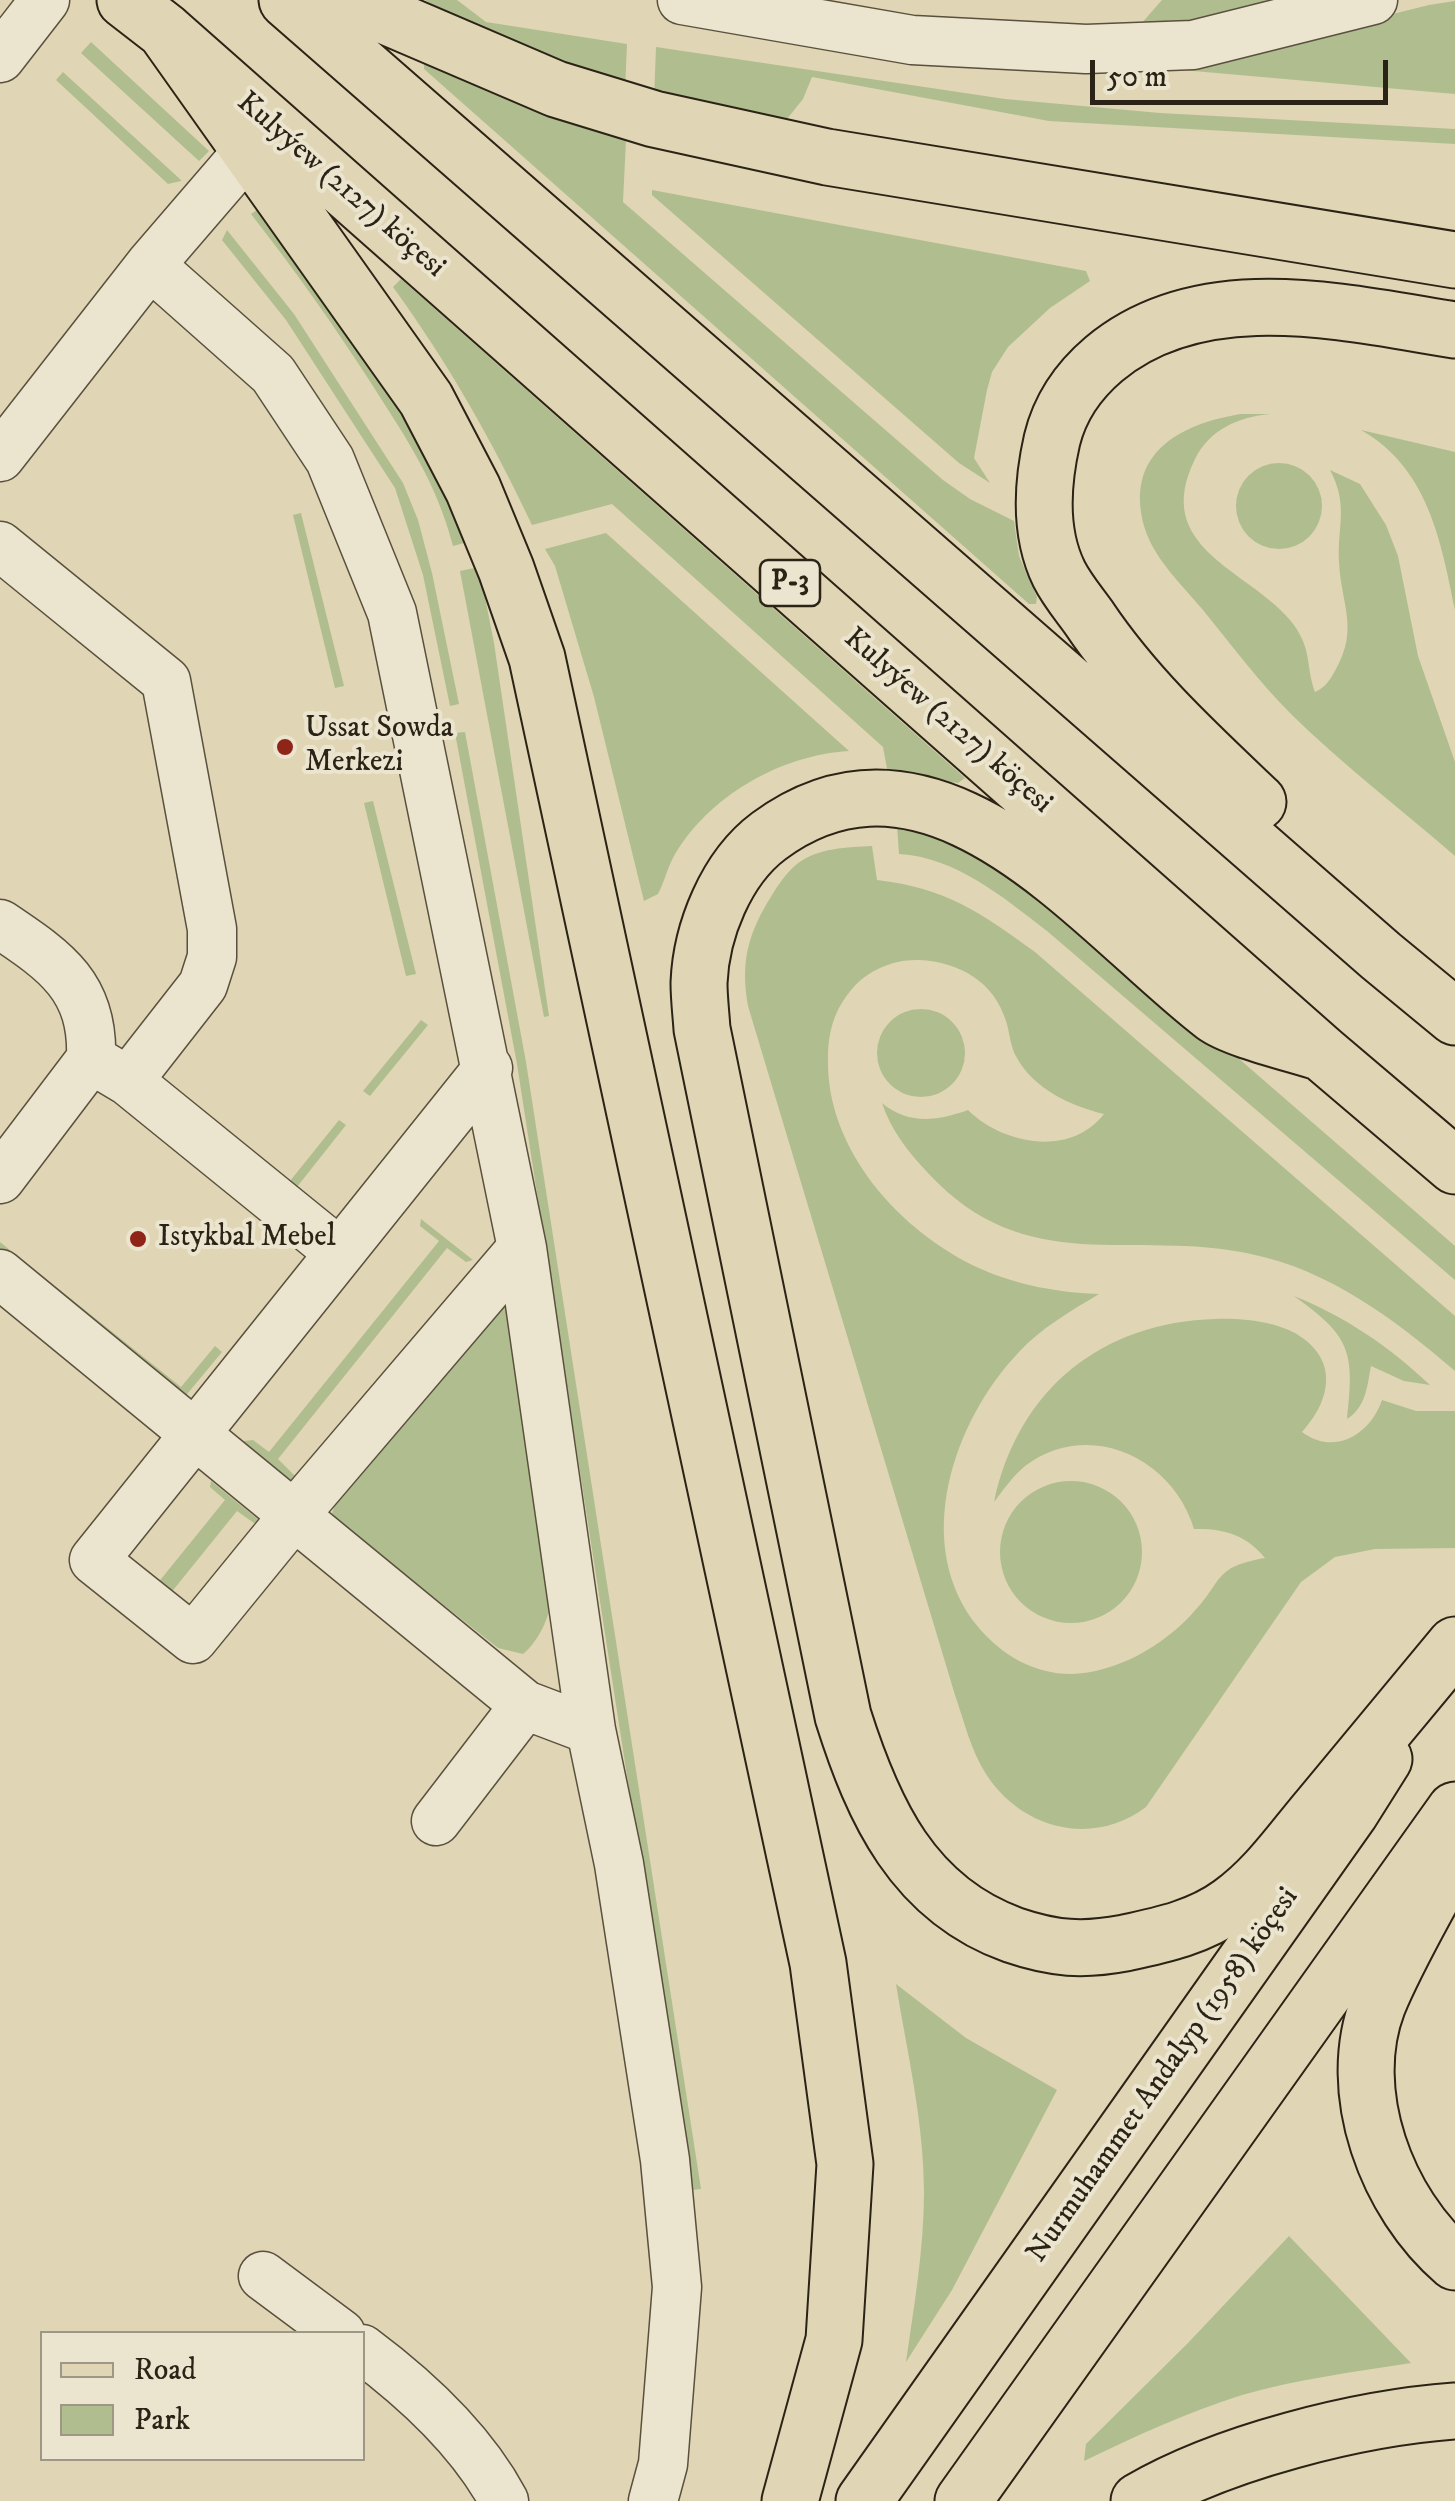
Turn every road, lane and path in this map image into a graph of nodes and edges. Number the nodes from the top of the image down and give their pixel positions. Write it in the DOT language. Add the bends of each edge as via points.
graph roads {
  1 [pos="46,0"];
  2 [pos="287,0"];
  3 [pos="348,0"];
  4 [pos="682,0"];
  5 [pos="1373,0"];
  6 [pos="145,16"];
  7 [pos="0,58"];
  8 [pos="249,150"];
  9 [pos="1455,260"];
  10 [pos="150,265"];
  11 [pos="1455,330"];
  12 [pos="0,457"];
  13 [pos="0,546"];
  14 [pos="0,924"];
  15 [pos="1380,956"];
  16 [pos="1455,1017"];
  17 [pos="1322,1053"];
  18 [pos="488,1068"];
  19 [pos="110,1070"];
  20 [pos="1455,1166"];
  21 [pos="0,1179"];
  22 [pos="522,1248"];
  23 [pos="340,1253"];
  24 [pos="0,1274"];
  25 [pos="196,1432"];
  26 [pos="295,1514"];
  27 [pos="1455,1646"];
  28 [pos="525,1705"];
  29 [pos="591,1730"];
  30 [pos="1455,1810"];
  31 [pos="436,1821"];
  32 [pos="1455,1853"];
  33 [pos="1455,2262"];
  34 [pos="263,2276"];
  35 [pos="337,2331"];
  36 [pos="365,2351"];
  37 [pos="1455,2412"];
  38 [pos="504,2501"];
  39 [pos="654,2501"];
  40 [pos="790,2501"];
  41 [pos="864,2501"];
  42 [pos="962,2501"];
  43 [pos="1139,2501"];
  1 -- 7 [label="lane"];
  2 -- 15 [label="main road"];
  3 -- 9 [label="main road" via="556,89 654,118 828,158"];
  4 -- 5 [label="lane" via="912,40 1086,49 1193,46"];
  6 -- 8 [label="main road"];
  6 -- 17 [label="main road, Kulyýew (2127) köçesi / P-3"];
  8 -- 10 [label="lane"];
  8 -- 40 [label="main road" via="426,399 479,504 537,658 818,1963 844,2183 834,2340"];
  10 -- 12 [label="lane"];
  10 -- 18 [label="lane" via="273,374 330,460 364,539 392,613"];
  11 -- 15 [label="main road" via="1274,308 1192,316 1145,332 1095,367 1058,419 1047,463 1048,542 1060,575 1118,662 1322,864"];
  13 -- 19 [label="lane" via="166,681 212,957 203,984"];
  14 -- 19 [label="lane" via="56,962 79,993"];
  15 -- 16 [label="main road"];
  17 -- 20 [label="main road, Kulyýew (2127) köçesi / P-3"];
  17 -- 27 [label="main road" via="1218,1018 1017,848 950,814 884,799 813,811 758,844 715,912 699,982 702,1029 842,1716 884,1820 927,1882 996,1928 1060,1949 1106,1946 1200,1923 1257,1884"];
  18 -- 22 [label="lane"];
  18 -- 23 [label="lane"];
  19 -- 21 [label="lane"];
  19 -- 23 [label="lane"];
  22 -- 26 [label="lane"];
  22 -- 29 [label="lane"];
  23 -- 25 [label="lane"];
  24 -- 25 [label="lane"];
  25 -- 26 [label="lane"];
  25 -- 26 [label="lane" via="94,1560 193,1639"];
  26 -- 28 [label="lane"];
  27 -- 41 [label="main road, Nurmuhammet Andalyp (1958) köçesi" via="1350,1813"];
  28 -- 29 [label="lane"];
  28 -- 31 [label="lane"];
  29 -- 39 [label="lane" via="659,2120 677,2287"];
  30 -- 42 [label="main road"];
  32 -- 33 [label="main road" via="1378,2006 1367,2050 1375,2133 1390,2176 1410,2213"];
  34 -- 35 [label="lane"];
  36 -- 38 [label="lane" via="408,2383 489,2474"];
  37 -- 43 [label="main road" via="1328,2432 1241,2456"];
}
